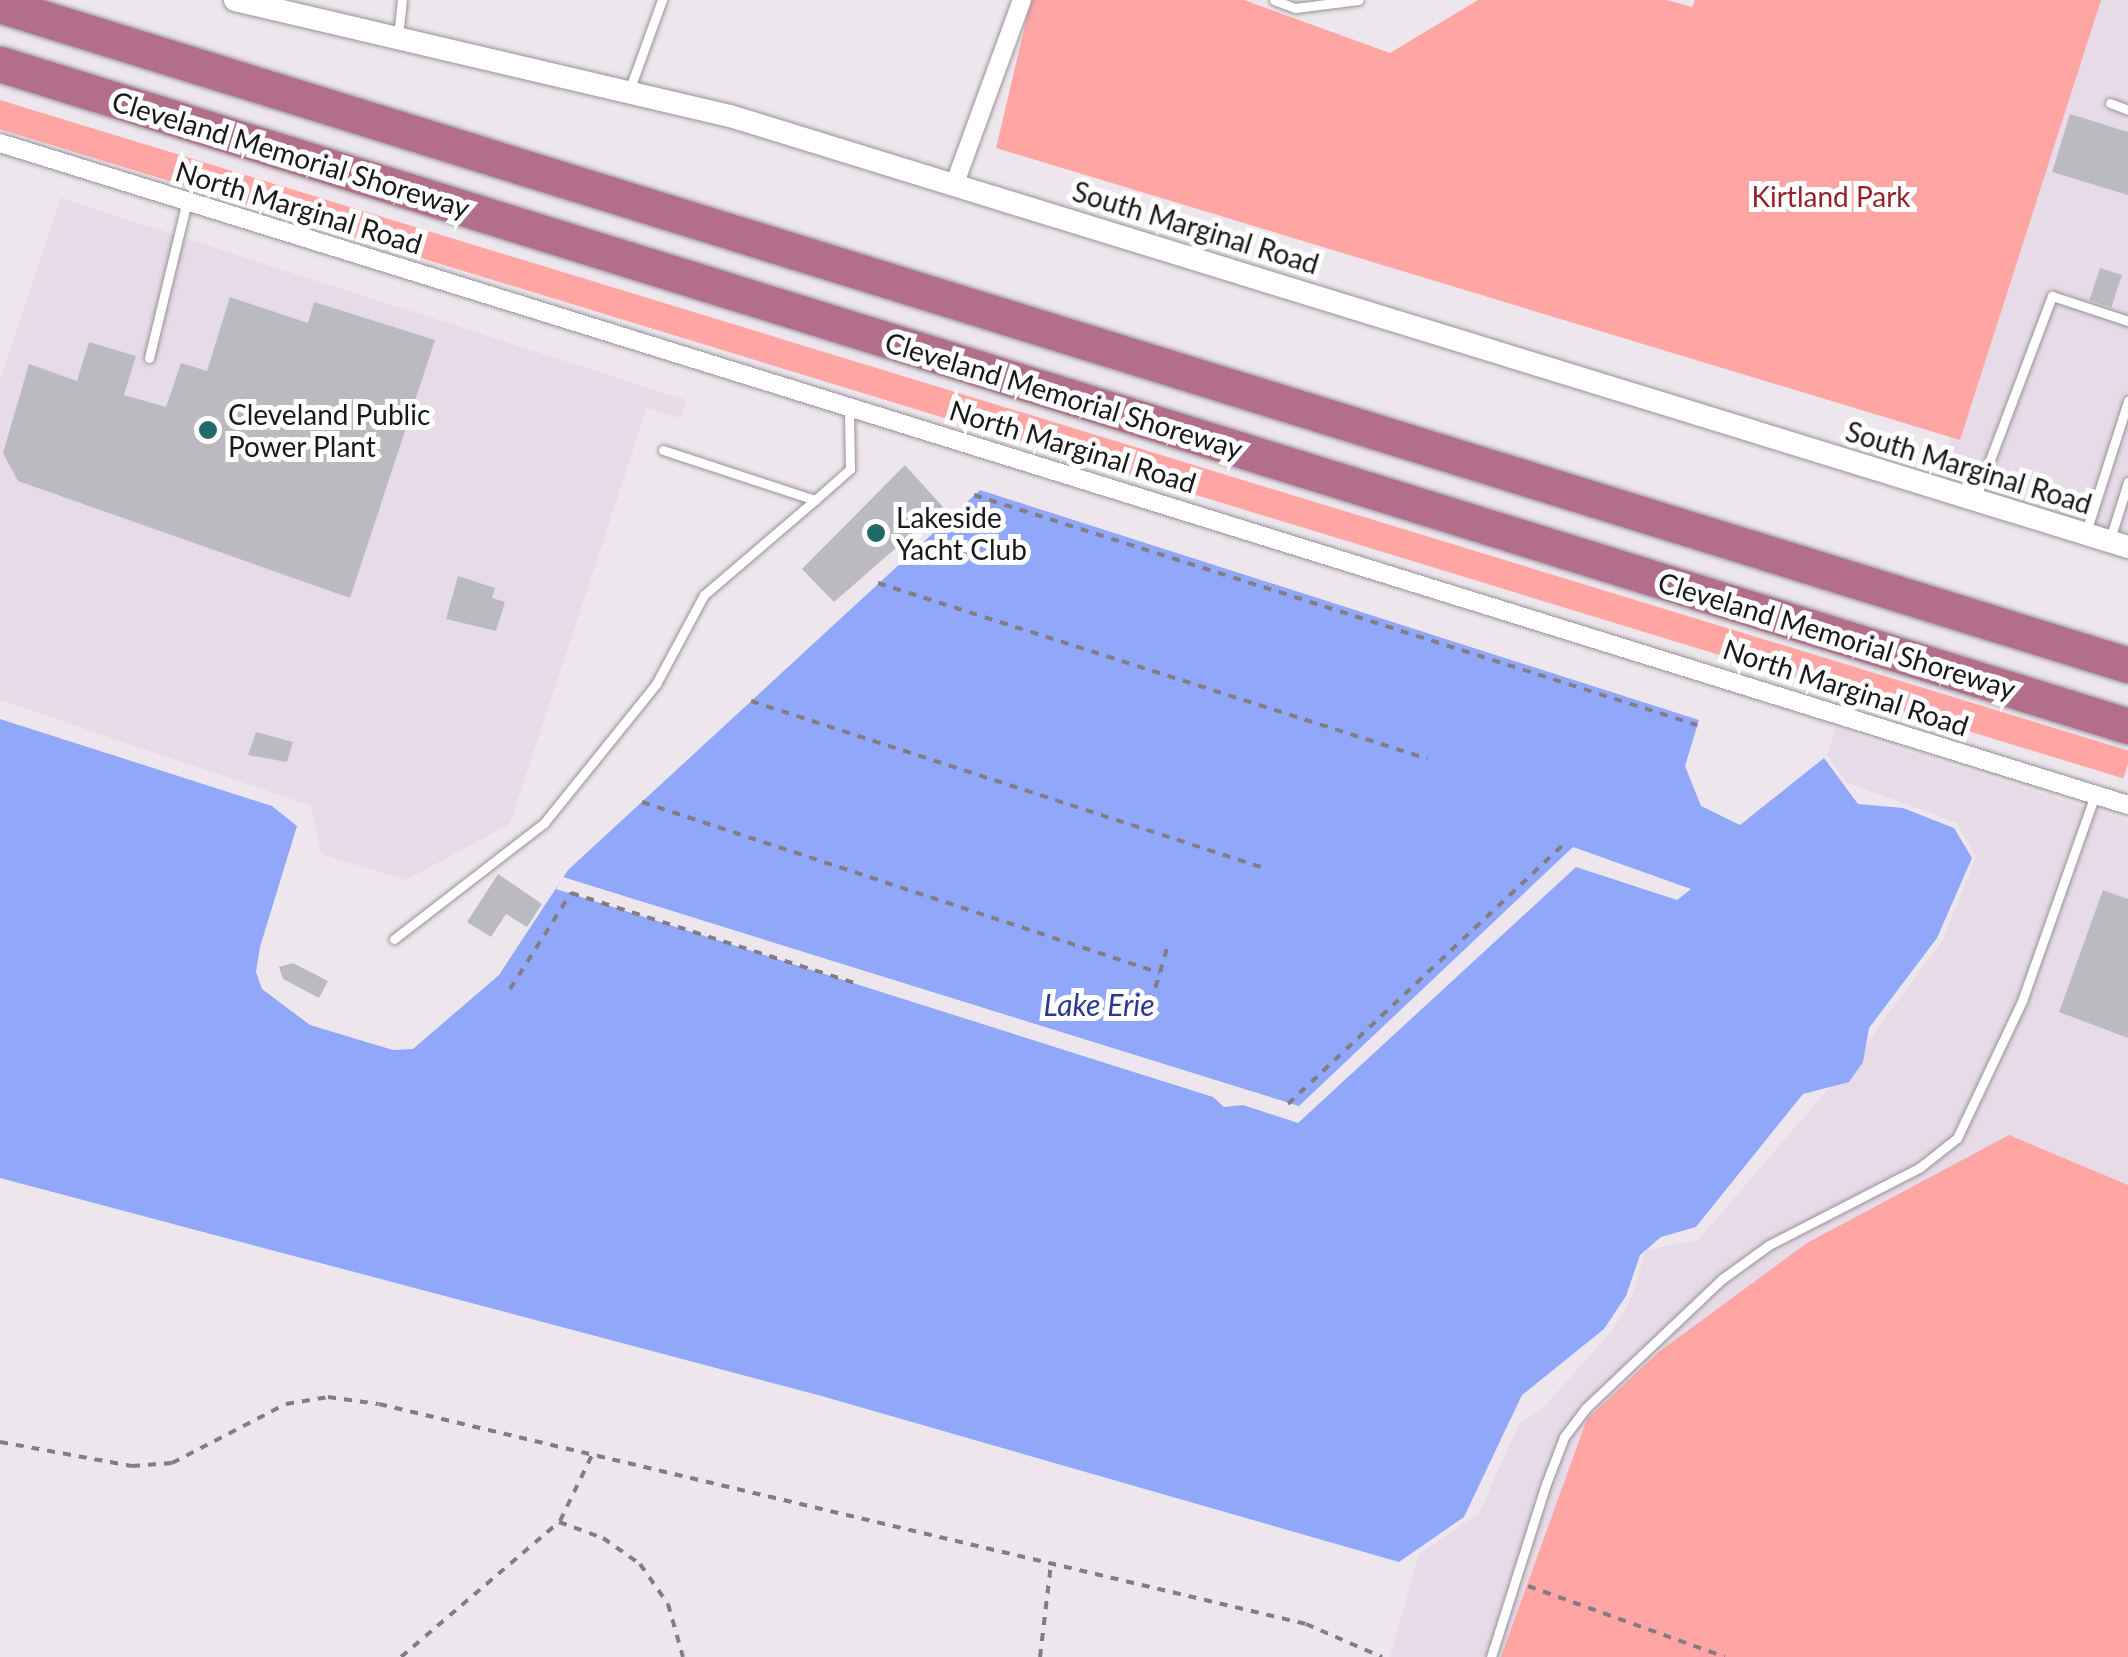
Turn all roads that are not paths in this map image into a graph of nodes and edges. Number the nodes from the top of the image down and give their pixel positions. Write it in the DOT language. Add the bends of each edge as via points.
graph roads {
  1 [pos="236,0"];
  2 [pos="402,0"];
  3 [pos="662,0"];
  4 [pos="1022,0"];
  5 [pos="1274,0"];
  6 [pos="1359,0"];
  7 [pos="6,5"];
  8 [pos="398,40"];
  9 [pos="0,64"];
  10 [pos="628,93"];
  11 [pos="2110,103"];
  12 [pos="2128,110"];
  13 [pos="0,143"];
  14 [pos="955,184"];
  15 [pos="187,201"];
  16 [pos="2128,321"];
  17 [pos="149,358"];
  18 [pos="2128,401"];
  19 [pos="849,406"];
  20 [pos="663,450"];
  21 [pos="2128,482"];
  22 [pos="816,500"];
  23 [pos="1975,500"];
  24 [pos="2085,534"];
  25 [pos="2119,544"];
  26 [pos="2128,665"];
  27 [pos="2128,726"];
  28 [pos="2095,795"];
  29 [pos="2128,805"];
  30 [pos="394,939"];
  31 [pos="1491,1657"];
  1 -- 8 [label="street, South Marginal Road"];
  2 -- 8 [label="lane"];
  3 -- 10 [label="lane"];
  4 -- 14 [label="street"];
  5 -- 6 [label="lane" via="1295,8"];
  7 -- 26 [label="highway, Cleveland Memorial Shoreway"];
  8 -- 10 [label="street, South Marginal Road"];
  9 -- 27 [label="highway, Cleveland Memorial Shoreway"];
  10 -- 14 [label="street, South Marginal Road" via="730,116"];
  11 -- 12 [label="lane"];
  13 -- 15 [label="street, North Marginal Road"];
  14 -- 23 [label="street, South Marginal Road"];
  15 -- 17 [label="lane"];
  15 -- 19 [label="street, North Marginal Road"];
  16 -- 23 [label="lane" via="2052,296"];
  18 -- 24 [label="lane"];
  19 -- 22 [label="lane" via="850,469"];
  19 -- 28 [label="street, North Marginal Road"];
  20 -- 22 [label="lane"];
  21 -- 25 [label="lane"];
  22 -- 30 [label="lane" via="704,595 656,684 544,822"];
  23 -- 24 [label="street, South Marginal Road"];
  24 -- 25 [label="street, South Marginal Road"];
  28 -- 29 [label="street, North Marginal Road"];
  28 -- 31 [label="lane" via="2022,1001 1957,1138 1918,1168 1769,1245 1722,1279 1586,1408 1564,1437"];
}
